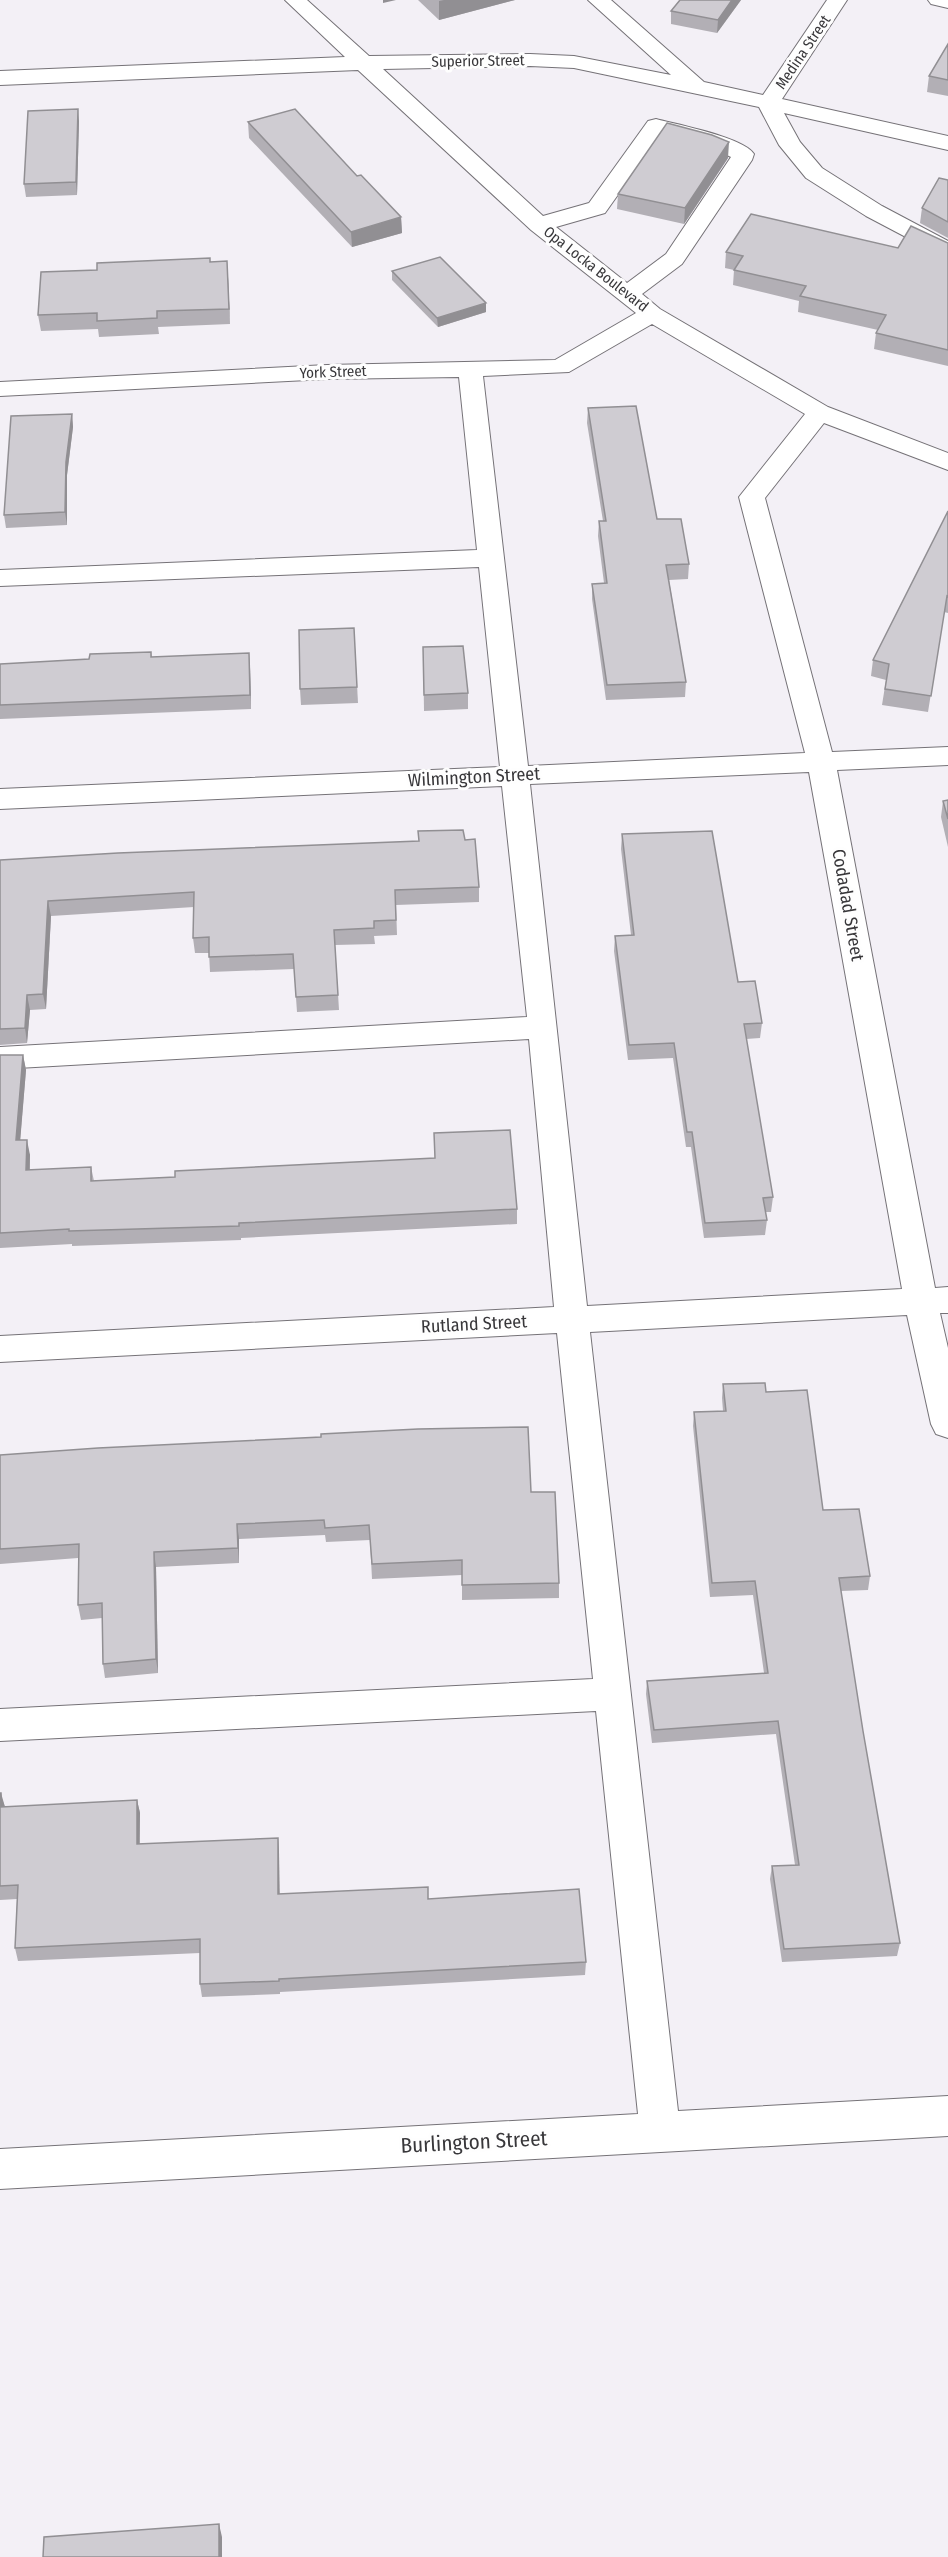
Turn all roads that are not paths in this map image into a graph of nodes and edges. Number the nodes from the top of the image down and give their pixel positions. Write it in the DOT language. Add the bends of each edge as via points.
graph roads {
  1 [pos="295,0"];
  2 [pos="598,0"];
  3 [pos="837,0"];
  4 [pos="938,0"];
  5 [pos="948,2"];
  6 [pos="362,63"];
  7 [pos="0,78"];
  8 [pos="697,87"];
  9 [pos="768,104"];
  10 [pos="948,143"];
  11 [pos="539,225"];
  12 [pos="948,250"];
  13 [pos="628,293"];
  14 [pos="652,314"];
  15 [pos="470,369"];
  16 [pos="0,388"];
  17 [pos="819,412"];
  18 [pos="948,462"];
  19 [pos="489,558"];
  20 [pos="0,578"];
  21 [pos="948,756"];
  22 [pos="821,762"];
  23 [pos="514,775"];
  24 [pos="0,799"];
  25 [pos="543,1028"];
  26 [pos="0,1058"];
  27 [pos="934,1301"];
  28 [pos="572,1319"];
  29 [pos="0,1348"];
  30 [pos="948,1424"];
  31 [pos="612,1694"];
  32 [pos="0,1725"];
  33 [pos="948,2116"];
  34 [pos="660,2132"];
  35 [pos="0,2169"];
  1 -- 6 [label="street, Opa Locka Boulevard"];
  2 -- 8 [label="street"];
  3 -- 9 [label="street, Medina Street"];
  4 -- 5 [label="street"];
  6 -- 7 [label="street, Superior Street"];
  6 -- 8 [label="street, Superior Street" via="574,63"];
  6 -- 11 [label="street, Opa Locka Boulevard"];
  8 -- 9 [label="street, Superior Street"];
  9 -- 10 [label="street, Superior Street"];
  9 -- 12 [label="street" via="790,145 814,173 874,211"];
  11 -- 13 [label="street, Opa Locka Boulevard"];
  11 -- 13 [label="street" via="597,208 656,126 720,143 743,154 674,259"];
  13 -- 14 [label="street, Opa Locka Boulevard"];
  14 -- 15 [label="street, York Street" via="560,367"];
  14 -- 17 [label="street, Opa Locka Boulevard"];
  15 -- 16 [label="street, York Street"];
  15 -- 19 [label="street"];
  17 -- 18 [label="street, Opa Locka Boulevard"];
  17 -- 22 [label="street, Codadad Street" via="752,497"];
  19 -- 20 [label="street"];
  19 -- 23 [label="street"];
  21 -- 22 [label="street, Wilmington Street"];
  22 -- 23 [label="street, Wilmington Street"];
  22 -- 27 [label="street, Codadad Street"];
  23 -- 24 [label="street, Wilmington Street"];
  23 -- 25 [label="street"];
  25 -- 26 [label="street"];
  25 -- 28 [label="street"];
  27 -- 28 [label="street, Rutland Street"];
  27 -- 30 [label="street, Codadad Street"];
  28 -- 29 [label="street, Rutland Street"];
  28 -- 31 [label="street"];
  31 -- 32 [label="street"];
  31 -- 34 [label="street"];
  33 -- 34 [label="street, Burlington Street"];
  34 -- 35 [label="street, Burlington Street"];
}
